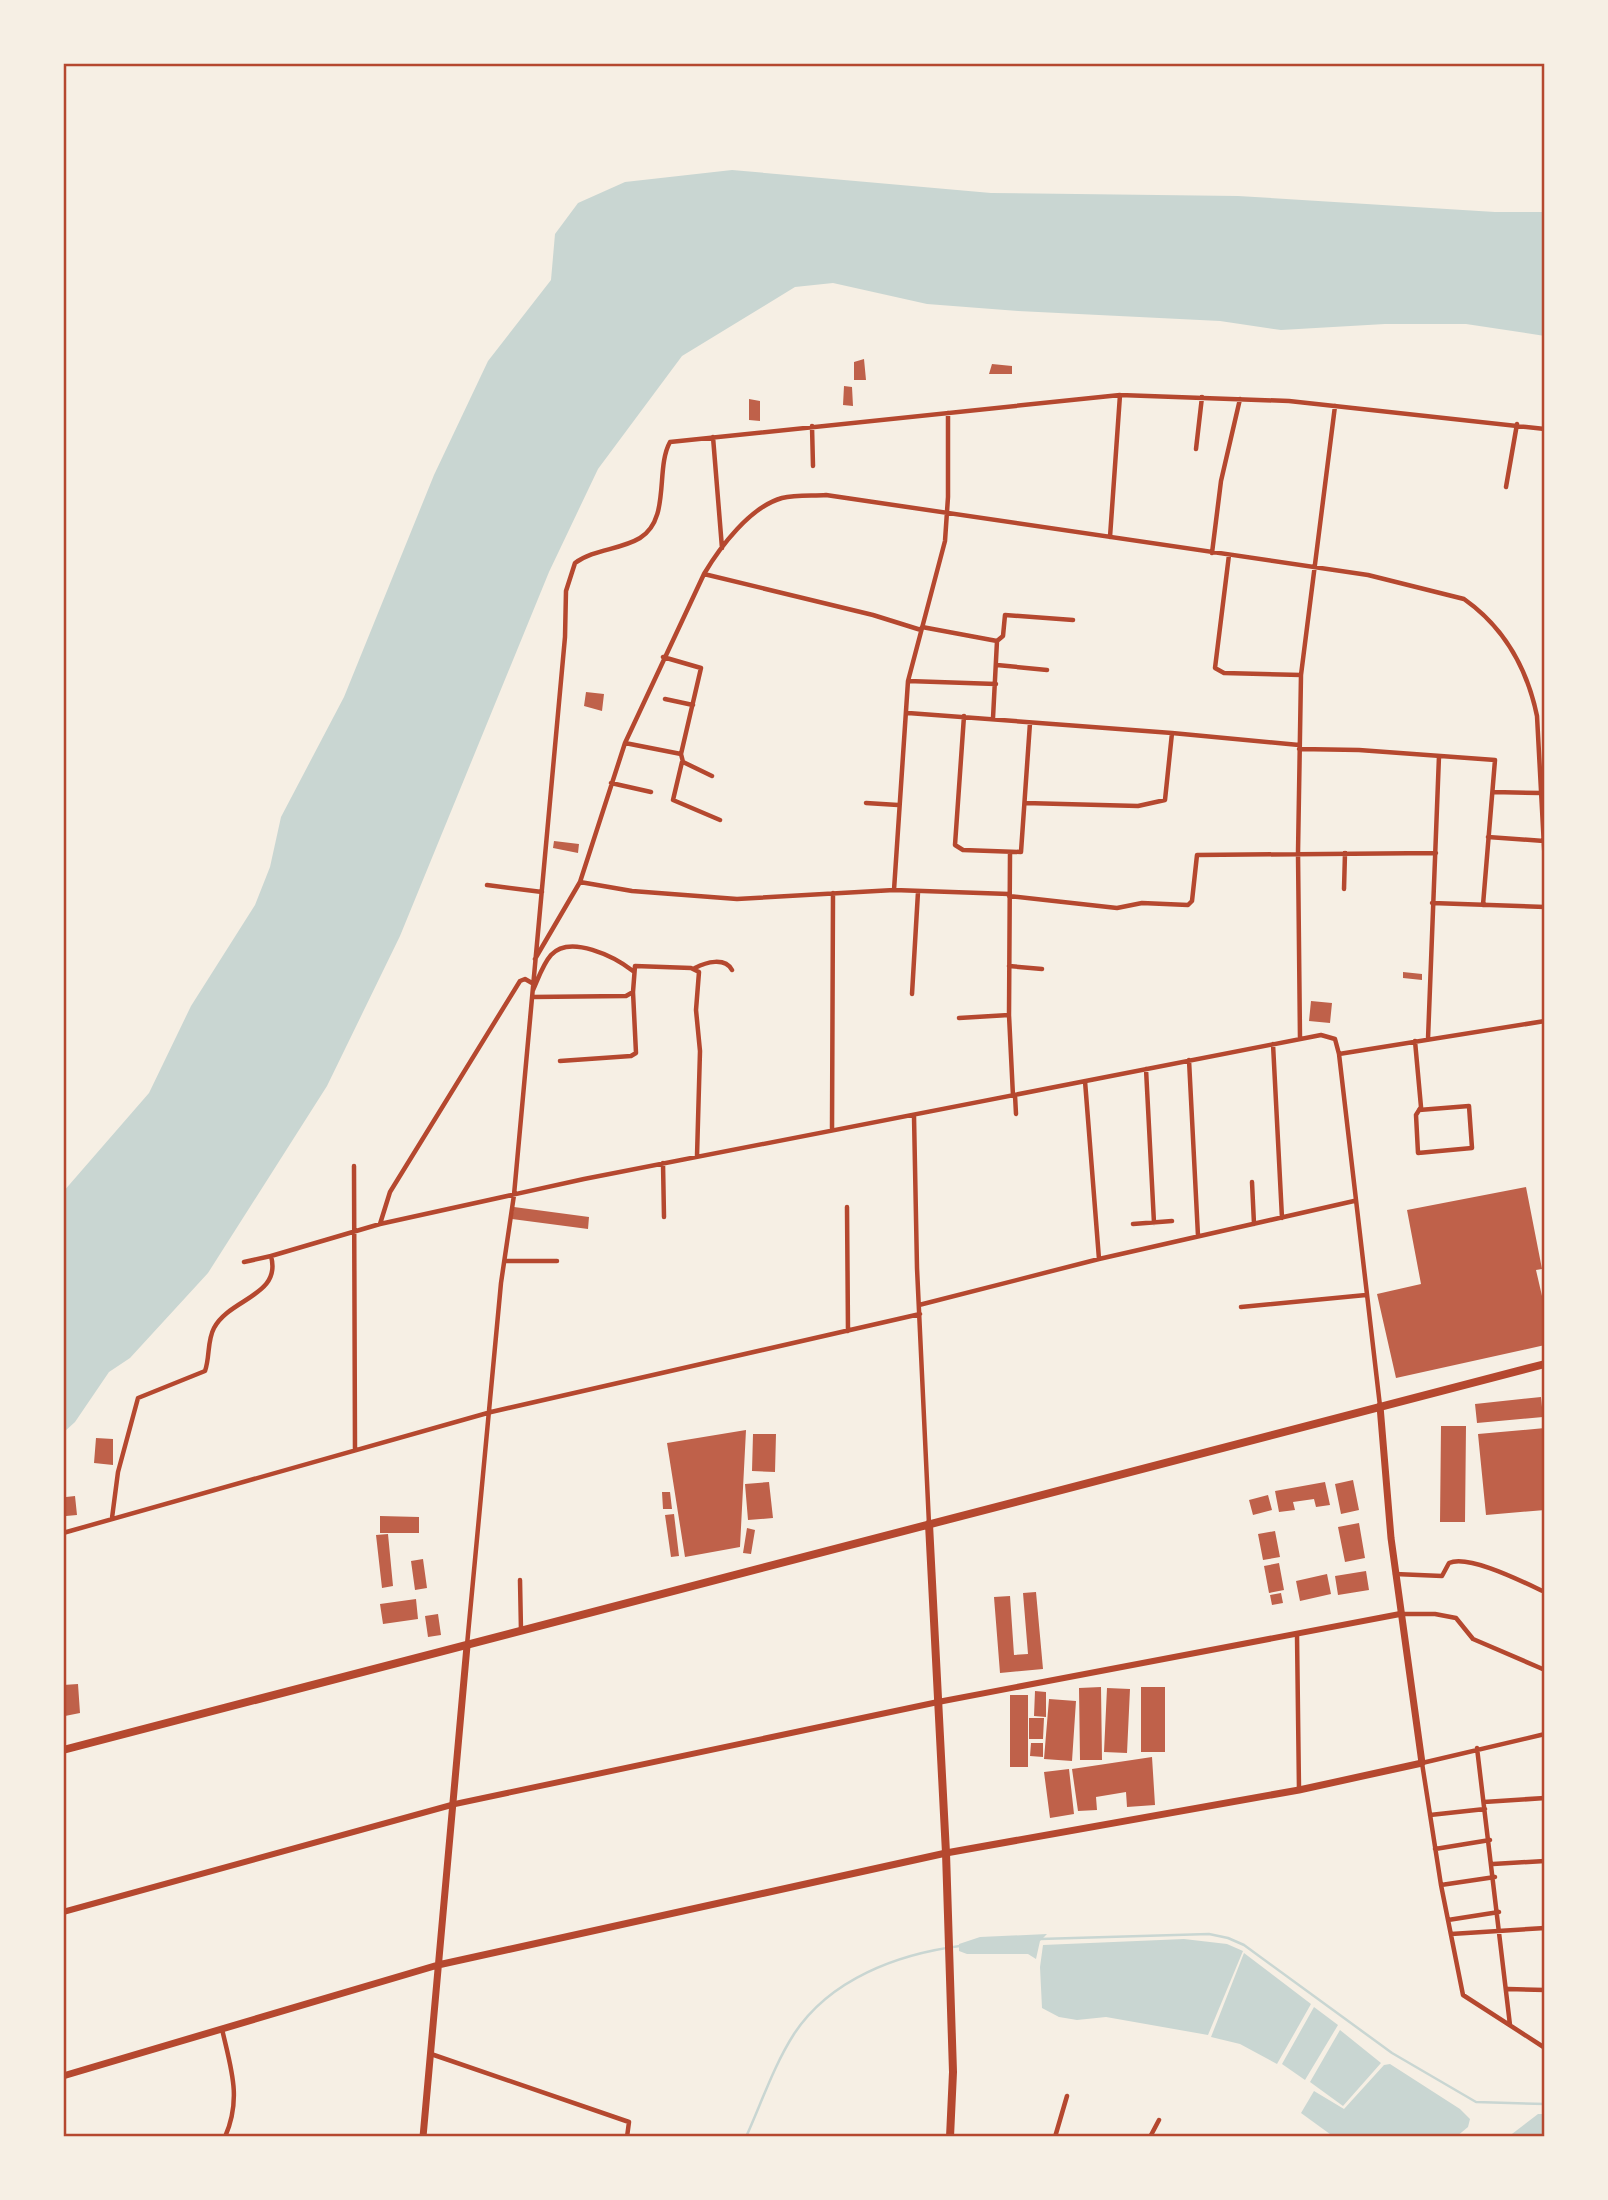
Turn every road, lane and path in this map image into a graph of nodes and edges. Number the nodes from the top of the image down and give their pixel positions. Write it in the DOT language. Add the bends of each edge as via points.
graph roads {
  1 [pos="1120,394"];
  2 [pos="1202,397"];
  3 [pos="1240,399"];
  4 [pos="1335,406"];
  5 [pos="947,412"];
  6 [pos="1517,424"];
  7 [pos="812,426"];
  8 [pos="1545,429"];
  9 [pos="713,437"];
  10 [pos="1196,449"];
  11 [pos="813,466"];
  12 [pos="1506,487"];
  13 [pos="947,513"];
  14 [pos="1110,537"];
  15 [pos="722,548"];
  16 [pos="1212,553"];
  17 [pos="1229,555"];
  18 [pos="1314,568"];
  19 [pos="704,574"];
  20 [pos="1073,620"];
  21 [pos="921,629"];
  22 [pos="997,641"];
  23 [pos="663,657"];
  24 [pos="997,665"];
  25 [pos="1047,670"];
  26 [pos="1301,675"];
  27 [pos="908,681"];
  28 [pos="996,684"];
  29 [pos="665,699"];
  30 [pos="693,705"];
  31 [pos="908,713"];
  32 [pos="964,716"];
  33 [pos="993,718"];
  34 [pos="1030,723"];
  35 [pos="1172,733"];
  36 [pos="625,743"];
  37 [pos="1299,747"];
  38 [pos="681,754"];
  39 [pos="1439,756"];
  40 [pos="682,762"];
  41 [pos="712,776"];
  42 [pos="611,783"];
  43 [pos="650,792"];
  44 [pos="1493,792"];
  45 [pos="1541,793"];
  46 [pos="866,803"];
  47 [pos="1025,803"];
  48 [pos="898,806"];
  49 [pos="720,820"];
  50 [pos="1488,837"];
  51 [pos="1544,841"];
  52 [pos="1298,853"];
  53 [pos="1345,853"];
  54 [pos="1436,853"];
  55 [pos="1010,854"];
  56 [pos="1545,864"];
  57 [pos="580,882"];
  58 [pos="487,885"];
  59 [pos="1345,889"];
  60 [pos="894,890"];
  61 [pos="541,892"];
  62 [pos="833,892"];
  63 [pos="918,892"];
  64 [pos="1009,895"];
  65 [pos="1432,903"];
  66 [pos="1483,905"];
  67 [pos="1545,907"];
  68 [pos="534,961"];
  69 [pos="1009,966"];
  70 [pos="695,968"];
  71 [pos="1042,969"];
  72 [pos="732,970"];
  73 [pos="633,971"];
  74 [pos="532,983"];
  75 [pos="633,992"];
  76 [pos="532,994"];
  77 [pos="912,994"];
  78 [pos="1009,1015"];
  79 [pos="959,1018"];
  80 [pos="1545,1021"];
  81 [pos="1300,1039"];
  82 [pos="1428,1039"];
  83 [pos="1415,1041"];
  84 [pos="1273,1044"];
  85 [pos="1339,1054"];
  86 [pos="1189,1060"];
  87 [pos="559,1061"];
  88 [pos="1146,1069"];
  89 [pos="1084,1081"];
  90 [pos="1014,1096"];
  91 [pos="1419,1110"];
  92 [pos="1016,1114"];
  93 [pos="914,1116"];
  94 [pos="832,1130"];
  95 [pos="697,1156"];
  96 [pos="663,1163"];
  97 [pos="354,1166"];
  98 [pos="1252,1182"];
  99 [pos="514,1195"];
  100 [pos="1354,1201"];
  101 [pos="847,1207"];
  102 [pos="664,1217"];
  103 [pos="1282,1218"];
  104 [pos="1172,1221"];
  105 [pos="1154,1223"];
  106 [pos="380,1224"];
  107 [pos="1133,1224"];
  108 [pos="1254,1224"];
  109 [pos="355,1232"];
  110 [pos="1198,1236"];
  111 [pos="271,1256"];
  112 [pos="1099,1259"];
  113 [pos="505,1261"];
  114 [pos="244,1262"];
  115 [pos="557,1262"];
  116 [pos="1366,1295"];
  117 [pos="919,1305"];
  118 [pos="1241,1307"];
  119 [pos="920,1314"];
  120 [pos="848,1331"];
  121 [pos="1545,1364"];
  122 [pos="1380,1406"];
  123 [pos="491,1412"];
  124 [pos="355,1450"];
  125 [pos="113,1518"];
  126 [pos="929,1524"];
  127 [pos="63,1533"];
  128 [pos="1395,1574"];
  129 [pos="520,1580"];
  130 [pos="1545,1592"];
  131 [pos="1400,1614"];
  132 [pos="522,1632"];
  133 [pos="1297,1635"];
  134 [pos="467,1646"];
  135 [pos="1545,1670"];
  136 [pos="938,1702"];
  137 [pos="1545,1734"];
  138 [pos="1477,1748"];
  139 [pos="63,1750"];
  140 [pos="1422,1763"];
  141 [pos="1299,1790"];
  142 [pos="1545,1798"];
  143 [pos="1484,1802"];
  144 [pos="455,1804"];
  145 [pos="1485,1809"];
  146 [pos="1430,1815"];
  147 [pos="1490,1840"];
  148 [pos="1435,1849"];
  149 [pos="946,1853"];
  150 [pos="1545,1861"];
  151 [pos="1493,1864"];
  152 [pos="1494,1877"];
  153 [pos="1441,1885"];
  154 [pos="63,1912"];
  155 [pos="1499,1912"];
  156 [pos="1448,1920"];
  157 [pos="1501,1928"];
  158 [pos="1545,1928"];
  159 [pos="1451,1934"];
  160 [pos="438,1965"];
  161 [pos="1508,1989"];
  162 [pos="1545,1990"];
  163 [pos="1510,2026"];
  164 [pos="222,2028"];
  165 [pos="1545,2048"];
  166 [pos="430,2053"];
  167 [pos="63,2076"];
  168 [pos="1067,2096"];
  169 [pos="1159,2120"];
  170 [pos="225,2137"];
  171 [pos="423,2137"];
  172 [pos="627,2137"];
  173 [pos="950,2137"];
  174 [pos="1055,2137"];
  175 [pos="1150,2137"];
  1 -- 2 [label="street"];
  1 -- 5 [label="street"];
  1 -- 14 [label="street"];
  2 -- 3 [label="street"];
  2 -- 10 [label="street"];
  3 -- 4 [label="street"];
  3 -- 16 [label="street" via="1221,481"];
  4 -- 6 [label="street"];
  4 -- 18 [label="street"];
  5 -- 7 [label="street"];
  5 -- 13 [label="street"];
  6 -- 8 [label="street"];
  6 -- 12 [label="street"];
  7 -- 9 [label="street"];
  7 -- 11 [label="street"];
  9 -- 15 [label="street"];
  9 -- 61 [label="street" via="670,442 659,503 649,529 640,538 582,558 568,581"];
  13 -- 14 [label="street"];
  13 -- 15 [label="street" via="826,495 793,496 770,503"];
  13 -- 21 [label="street"];
  14 -- 16 [label="street"];
  15 -- 19 [label="street"];
  16 -- 17 [label="street"];
  17 -- 18 [label="street"];
  17 -- 26 [label="street" via="1215,668 1224,673"];
  18 -- 26 [label="street"];
  18 -- 45 [label="street" via="1451,594 1477,608 1509,643 1526,676 1536,716"];
  19 -- 21 [label="street"];
  19 -- 23 [label="street"];
  20 -- 22 [label="street" via="1004,615 1003,636"];
  21 -- 22 [label="street"];
  21 -- 27 [label="street"];
  22 -- 24 [label="street"];
  23 -- 30 [label="street" via="701,668"];
  23 -- 36 [label="street"];
  24 -- 25 [label="street"];
  24 -- 28 [label="street"];
  26 -- 37 [label="street"];
  27 -- 28 [label="street"];
  27 -- 31 [label="street"];
  28 -- 33 [label="street"];
  29 -- 30 [label="street"];
  30 -- 38 [label="street"];
  31 -- 32 [label="street"];
  31 -- 48 [label="street"];
  32 -- 33 [label="street"];
  32 -- 55 [label="street" via="955,845 963,850"];
  33 -- 34 [label="street"];
  34 -- 35 [label="street"];
  34 -- 47 [label="street"];
  35 -- 37 [label="street"];
  35 -- 47 [label="street" via="1165,800 1138,806"];
  36 -- 38 [label="street"];
  36 -- 42 [label="street"];
  37 -- 39 [label="street"];
  37 -- 52 [label="street"];
  38 -- 40 [label="street"];
  39 -- 44 [label="street" via="1496,760"];
  39 -- 54 [label="street"];
  40 -- 41 [label="street"];
  40 -- 49 [label="street" via="673,800"];
  42 -- 43 [label="street"];
  42 -- 57 [label="street"];
  44 -- 45 [label="street"];
  44 -- 50 [label="street"];
  45 -- 51 [label="street"];
  46 -- 48 [label="street"];
  47 -- 55 [label="street" via="1022,849"];
  48 -- 60 [label="street"];
  50 -- 51 [label="street"];
  50 -- 66 [label="street"];
  51 -- 56 [label="street"];
  52 -- 53 [label="street"];
  52 -- 64 [label="street" via="1197,855 1188,905 1142,903 1117,908"];
  52 -- 81 [label="street"];
  53 -- 54 [label="street"];
  53 -- 59 [label="street"];
  54 -- 65 [label="street"];
  55 -- 64 [label="street"];
  57 -- 62 [label="street" via="737,899"];
  57 -- 68 [label="street"];
  58 -- 61 [label="street"];
  60 -- 62 [label="street"];
  60 -- 63 [label="street"];
  61 -- 68 [label="street"];
  62 -- 94 [label="street"];
  63 -- 64 [label="street"];
  63 -- 77 [label="street"];
  64 -- 69 [label="street"];
  65 -- 66 [label="street"];
  65 -- 82 [label="street"];
  66 -- 67 [label="street"];
  68 -- 74 [label="street"];
  69 -- 71 [label="street"];
  69 -- 78 [label="street"];
  70 -- 72 [label="street" via="724,963"];
  70 -- 73 [label="street" via="643,965"];
  70 -- 95 [label="street" via="699,972 700,1051"];
  73 -- 75 [label="street"];
  73 -- 76 [label="street" via="591,949 559,950 548,960"];
  74 -- 76 [label="street"];
  74 -- 106 [label="street" via="530,979 520,981 505,1003 390,1192"];
  75 -- 76 [label="street" via="618,997"];
  75 -- 87 [label="street" via="636,1053"];
  76 -- 99 [label="street"];
  78 -- 79 [label="street"];
  78 -- 90 [label="street"];
  80 -- 82 [label="street"];
  81 -- 84 [label="street"];
  81 -- 85 [label="street" via="1332,1036"];
  82 -- 83 [label="street"];
  83 -- 85 [label="street"];
  83 -- 91 [label="street"];
  84 -- 86 [label="street"];
  84 -- 103 [label="street"];
  85 -- 100 [label="street"];
  86 -- 88 [label="street"];
  86 -- 110 [label="street"];
  88 -- 89 [label="street"];
  88 -- 105 [label="street"];
  89 -- 90 [label="street"];
  89 -- 112 [label="street"];
  90 -- 92 [label="street"];
  90 -- 93 [label="street"];
  91 -- 91 [label="street" via="1418,1153 1472,1149 1469,1106"];
  93 -- 94 [label="street"];
  93 -- 117 [label="street"];
  94 -- 95 [label="street"];
  95 -- 96 [label="street"];
  96 -- 99 [label="street"];
  96 -- 102 [label="street"];
  97 -- 109 [label="street"];
  98 -- 108 [label="street"];
  99 -- 106 [label="street"];
  99 -- 113 [label="street"];
  100 -- 103 [label="street"];
  100 -- 116 [label="street"];
  101 -- 120 [label="street"];
  103 -- 108 [label="street"];
  104 -- 105 [label="street"];
  105 -- 107 [label="street"];
  106 -- 109 [label="street"];
  108 -- 110 [label="street"];
  109 -- 111 [label="street"];
  109 -- 124 [label="street"];
  110 -- 112 [label="street"];
  111 -- 114 [label="street"];
  111 -- 125 [label="street" via="274,1267 268,1286 231,1309 213,1329 205,1371 138,1398 118,1472"];
  112 -- 117 [label="street"];
  113 -- 115 [label="street"];
  113 -- 123 [label="street"];
  116 -- 118 [label="street"];
  116 -- 122 [label="street"];
  117 -- 119 [label="street"];
  119 -- 120 [label="street"];
  119 -- 126 [label="street"];
  120 -- 123 [label="street"];
  121 -- 122 [label="main road"];
  122 -- 126 [label="main road"];
  122 -- 128 [label="main road"];
  123 -- 124 [label="street"];
  123 -- 134 [label="street"];
  124 -- 125 [label="street"];
  125 -- 127 [label="street"];
  126 -- 132 [label="main road"];
  126 -- 136 [label="main road"];
  128 -- 130 [label="street" via="1443,1576 1449,1563 1458,1561"];
  128 -- 131 [label="main road"];
  129 -- 132 [label="street"];
  131 -- 133 [label="street"];
  131 -- 135 [label="street" via="1456,1618 1473,1639"];
  131 -- 140 [label="main road"];
  132 -- 134 [label="main road"];
  133 -- 136 [label="street"];
  133 -- 141 [label="street"];
  134 -- 139 [label="main road"];
  134 -- 144 [label="main road"];
  136 -- 144 [label="street"];
  136 -- 149 [label="main road"];
  137 -- 138 [label="street"];
  138 -- 140 [label="street"];
  138 -- 143 [label="street"];
  140 -- 141 [label="main road"];
  140 -- 146 [label="street"];
  141 -- 149 [label="main road"];
  142 -- 143 [label="street"];
  143 -- 145 [label="street"];
  144 -- 154 [label="street"];
  144 -- 160 [label="main road"];
  145 -- 146 [label="street"];
  145 -- 147 [label="street"];
  146 -- 148 [label="street"];
  147 -- 148 [label="street"];
  147 -- 151 [label="street"];
  148 -- 153 [label="street"];
  149 -- 160 [label="main road"];
  149 -- 173 [label="main road" via="953,2072"];
  150 -- 151 [label="street"];
  151 -- 152 [label="street"];
  152 -- 153 [label="street"];
  152 -- 155 [label="street"];
  153 -- 156 [label="street"];
  155 -- 156 [label="street"];
  155 -- 157 [label="street"];
  156 -- 159 [label="street"];
  157 -- 158 [label="street"];
  157 -- 159 [label="street"];
  157 -- 161 [label="street"];
  159 -- 163 [label="street" via="1463,1995"];
  160 -- 164 [label="main road"];
  160 -- 166 [label="main road"];
  161 -- 162 [label="street"];
  161 -- 163 [label="street"];
  163 -- 165 [label="street"];
  164 -- 167 [label="main road"];
  164 -- 170 [label="street" via="236,2092 234,2116"];
  166 -- 171 [label="main road"];
  166 -- 172 [label="street" via="629,2122"];
  168 -- 174 [label="street"];
  169 -- 175 [label="street"];
}
